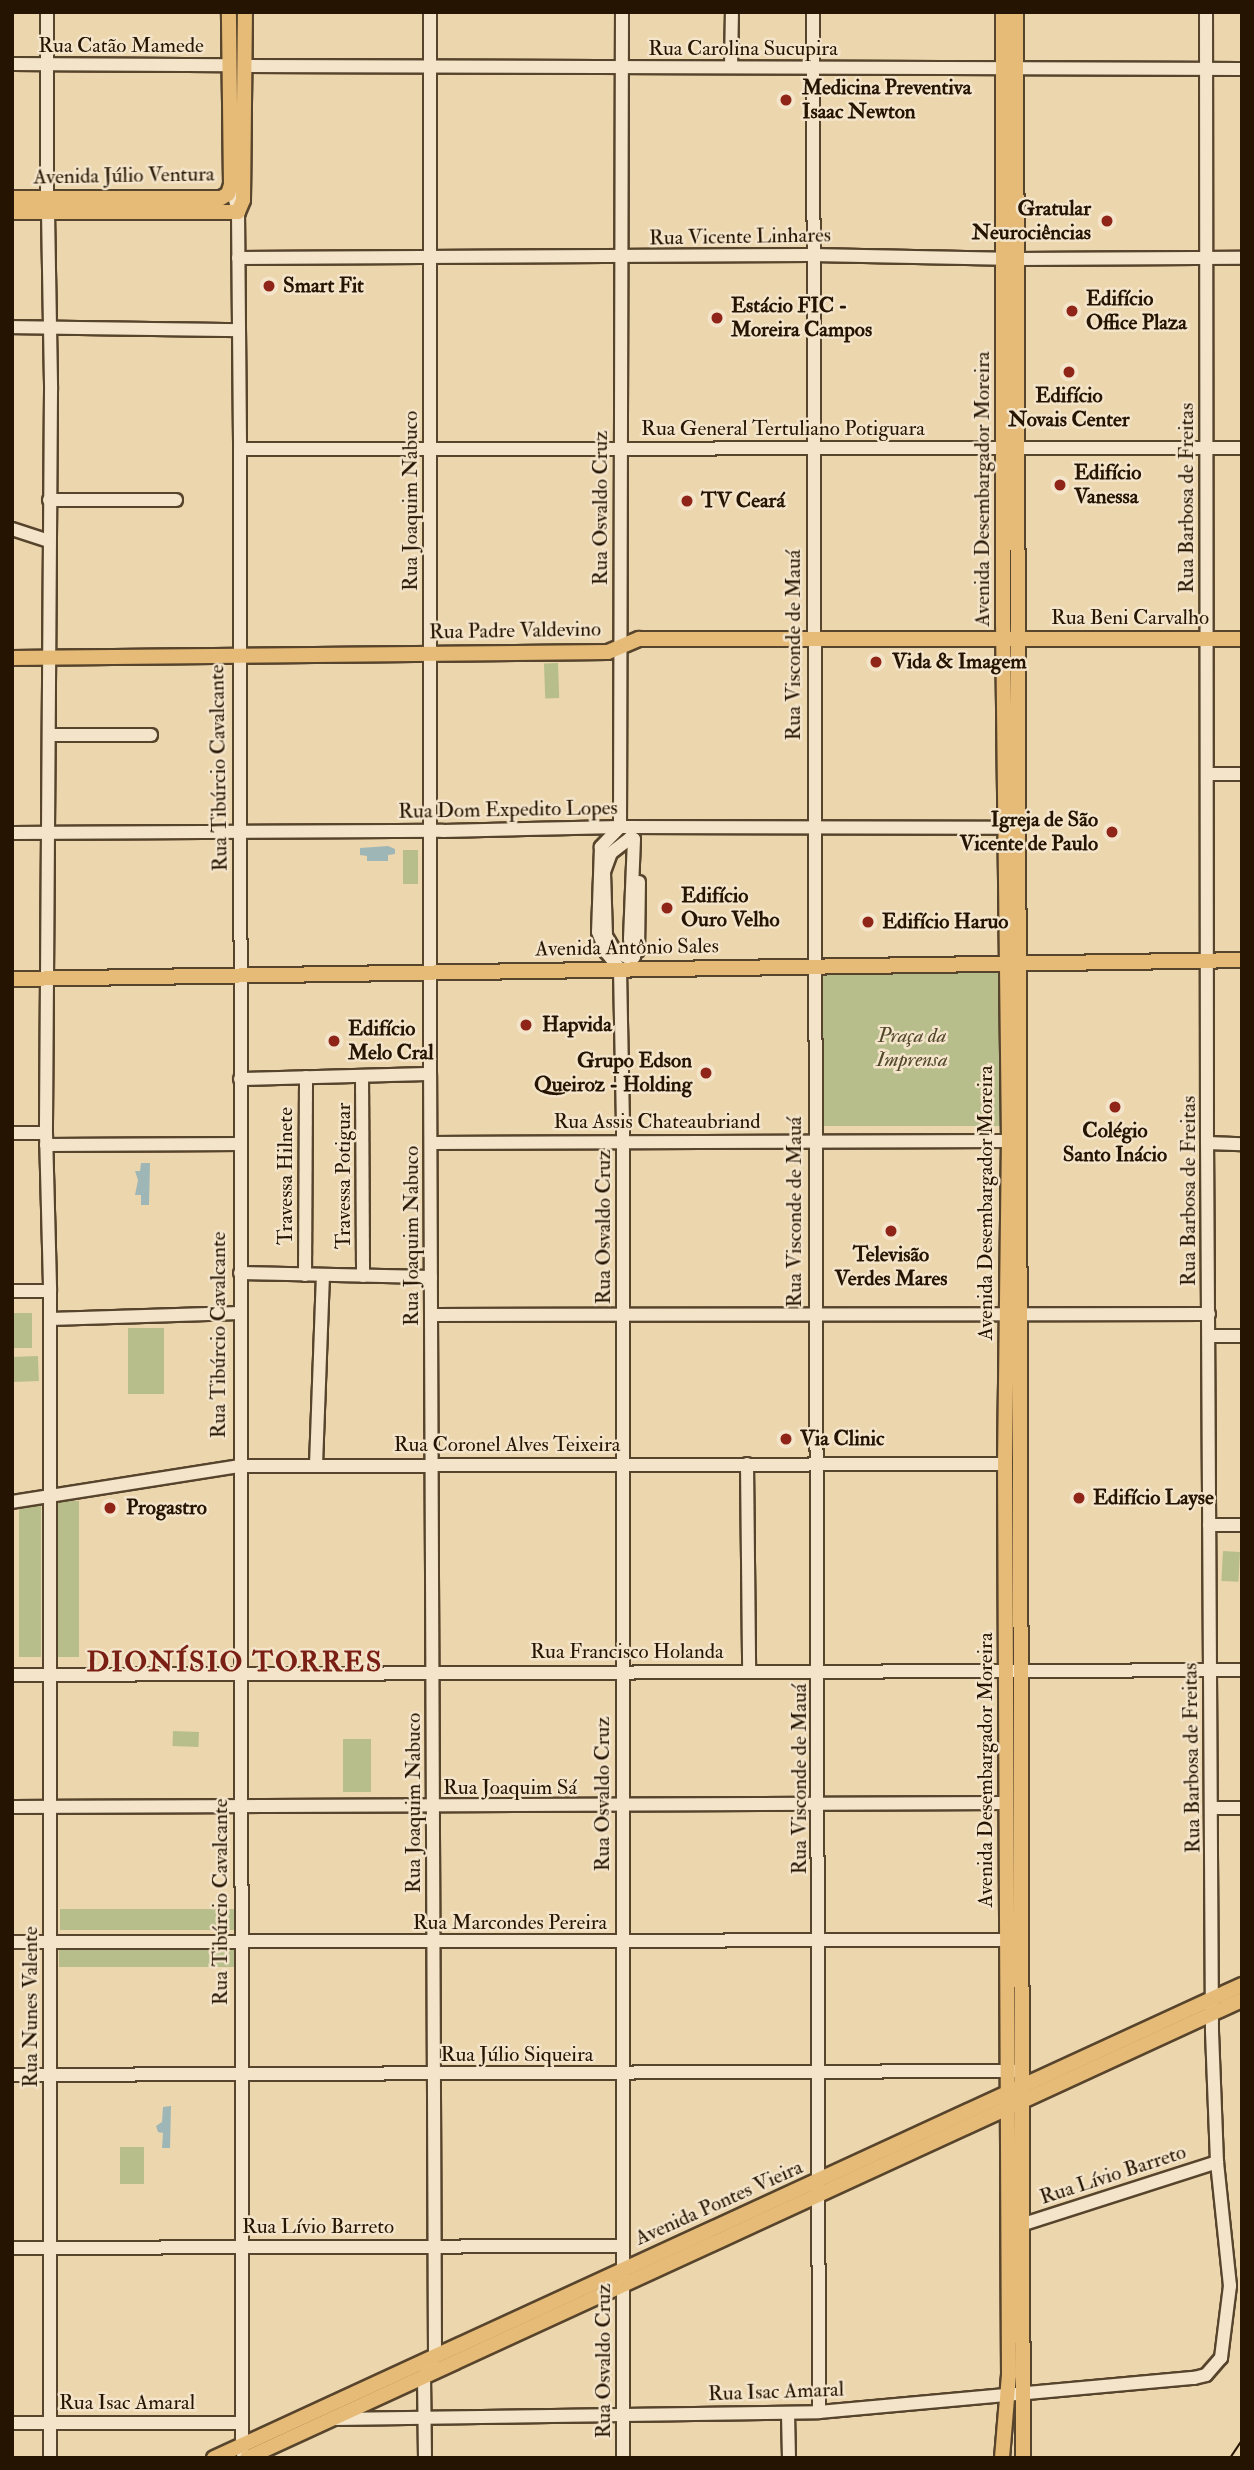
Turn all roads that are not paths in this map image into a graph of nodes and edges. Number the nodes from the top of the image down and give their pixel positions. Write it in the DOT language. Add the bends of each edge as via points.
graph roads {
  1 [pos="47,12"];
  2 [pos="229,12"];
  3 [pos="245,12"];
  4 [pos="430,12"];
  5 [pos="622,12"];
  6 [pos="732,12"];
  7 [pos="813,12"];
  8 [pos="1003,12"];
  9 [pos="1016,12"];
  10 [pos="1206,12"];
  11 [pos="12,64"];
  12 [pos="47,65"];
  13 [pos="230,65"];
  14 [pos="245,66"];
  15 [pos="431,66"];
  16 [pos="732,68"];
  17 [pos="813,68"];
  18 [pos="1009,68"];
  19 [pos="1242,68"];
  20 [pos="623,69"];
  21 [pos="1206,69"];
  22 [pos="231,186"];
  23 [pos="12,198"];
  24 [pos="48,205"];
  25 [pos="12,212"];
  26 [pos="238,212"];
  27 [pos="812,255"];
  28 [pos="622,257"];
  29 [pos="237,258"];
  30 [pos="430,258"];
  31 [pos="1011,258"];
  32 [pos="1206,258"];
  33 [pos="1242,258"];
  34 [pos="12,327"];
  35 [pos="49,327"];
  36 [pos="238,330"];
  37 [pos="812,447"];
  38 [pos="1206,447"];
  39 [pos="432,448"];
  40 [pos="1011,448"];
  41 [pos="1242,448"];
  42 [pos="240,449"];
  43 [pos="620,449"];
  44 [pos="49,500"];
  45 [pos="176,500"];
  46 [pos="12,529"];
  47 [pos="48,541"];
  48 [pos="1011,638"];
  49 [pos="1206,638"];
  50 [pos="813,639"];
  51 [pos="1242,639"];
  52 [pos="621,647"];
  53 [pos="429,654"];
  54 [pos="239,656"];
  55 [pos="12,658"];
  56 [pos="50,658"];
  57 [pos="49,735"];
  58 [pos="151,735"];
  59 [pos="1208,774"];
  60 [pos="1242,774"];
  61 [pos="620,827"];
  62 [pos="640,827"];
  63 [pos="815,828"];
  64 [pos="1005,828"];
  65 [pos="430,831"];
  66 [pos="12,833"];
  67 [pos="49,833"];
  68 [pos="241,833"];
  69 [pos="1242,960"];
  70 [pos="1209,961"];
  71 [pos="1014,962"];
  72 [pos="636,963"];
  73 [pos="814,967"];
  74 [pos="620,970"];
  75 [pos="430,973"];
  76 [pos="239,976"];
  77 [pos="46,978"];
  78 [pos="12,979"];
  79 [pos="429,1074"];
  80 [pos="362,1076"];
  81 [pos="306,1077"];
  82 [pos="240,1079"];
  83 [pos="12,1133"];
  84 [pos="46,1139"];
  85 [pos="624,1140"];
  86 [pos="1009,1140"];
  87 [pos="814,1142"];
  88 [pos="431,1143"];
  89 [pos="1207,1143"];
  90 [pos="240,1144"];
  91 [pos="1242,1144"];
  92 [pos="240,1273"];
  93 [pos="305,1275"];
  94 [pos="323,1275"];
  95 [pos="363,1276"];
  96 [pos="431,1278"];
  97 [pos="12,1291"];
  98 [pos="50,1291"];
  99 [pos="240,1313"];
  100 [pos="623,1314"];
  101 [pos="815,1314"];
  102 [pos="1014,1314"];
  103 [pos="1209,1314"];
  104 [pos="432,1315"];
  105 [pos="50,1319"];
  106 [pos="1210,1336"];
  107 [pos="1242,1336"];
  108 [pos="622,1464"];
  109 [pos="747,1464"];
  110 [pos="817,1464"];
  111 [pos="1006,1464"];
  112 [pos="316,1465"];
  113 [pos="431,1465"];
  114 [pos="239,1466"];
  115 [pos="50,1496"];
  116 [pos="12,1502"];
  117 [pos="1209,1525"];
  118 [pos="1242,1525"];
  119 [pos="622,1670"];
  120 [pos="818,1670"];
  121 [pos="1210,1670"];
  122 [pos="1242,1670"];
  123 [pos="749,1671"];
  124 [pos="1013,1671"];
  125 [pos="49,1674"];
  126 [pos="433,1674"];
  127 [pos="12,1675"];
  128 [pos="241,1675"];
  129 [pos="1007,1803"];
  130 [pos="819,1805"];
  131 [pos="12,1807"];
  132 [pos="243,1807"];
  133 [pos="621,1807"];
  134 [pos="48,1808"];
  135 [pos="433,1808"];
  136 [pos="1212,1808"];
  137 [pos="1242,1808"];
  138 [pos="50,1941"];
  139 [pos="623,1941"];
  140 [pos="820,1941"];
  141 [pos="1008,1941"];
  142 [pos="12,1942"];
  143 [pos="241,1942"];
  144 [pos="434,1943"];
  145 [pos="1242,1985"];
  146 [pos="1213,1998"];
  147 [pos="1242,2000"];
  148 [pos="1213,2014"];
  149 [pos="1014,2071"];
  150 [pos="435,2074"];
  151 [pos="623,2074"];
  152 [pos="818,2074"];
  153 [pos="12,2075"];
  154 [pos="50,2075"];
  155 [pos="241,2075"];
  156 [pos="1014,2098"];
  157 [pos="1217,2162"];
  158 [pos="818,2188"];
  159 [pos="1021,2225"];
  160 [pos="434,2246"];
  161 [pos="623,2246"];
  162 [pos="241,2247"];
  163 [pos="12,2248"];
  164 [pos="50,2249"];
  165 [pos="623,2269"];
  166 [pos="623,2285"];
  167 [pos="1236,2285"];
  168 [pos="435,2355"];
  169 [pos="1216,2366"];
  170 [pos="424,2377"];
  171 [pos="1025,2392"];
  172 [pos="1007,2393"];
  173 [pos="819,2412"];
  174 [pos="788,2414"];
  175 [pos="623,2415"];
  176 [pos="333,2419"];
  177 [pos="424,2419"];
  178 [pos="49,2422"];
  179 [pos="12,2423"];
  180 [pos="241,2423"];
  181 [pos="243,2454"];
  182 [pos="50,2458"];
  183 [pos="214,2458"];
  184 [pos="425,2458"];
  185 [pos="623,2458"];
  186 [pos="789,2458"];
  187 [pos="1002,2458"];
  188 [pos="1023,2458"];
  1 -- 12 [label="street, Rua Nunes Valente"];
  2 -- 13 [label="main road, Rua Tibúrcio Cavalcante"];
  3 -- 14 [label="main road, Rua Tibúrcio Cavalcante"];
  4 -- 15 [label="street, Rua Joaquim Nabuco"];
  5 -- 20 [label="street, Rua Osvaldo Cruz"];
  6 -- 16 [label="street"];
  7 -- 17 [label="street, Rua Visconde de Mauá"];
  8 -- 18 [label="main road, Avenida Desembargador Moreira"];
  9 -- 18 [label="main road, Avenida Desembargador Moreira"];
  10 -- 21 [label="street, Rua Barbosa de Freitas"];
  11 -- 12 [label="street, Rua Catão Mamede"];
  12 -- 13 [label="street, Rua Catão Mamede"];
  12 -- 24 [label="street, Rua Nunes Valente"];
  13 -- 22 [label="main road, Rua Tibúrcio Cavalcante"];
  14 -- 15 [label="street, Rua Carolina Sucupira"];
  14 -- 26 [label="main road, Rua Tibúrcio Cavalcante" via="243,200"];
  15 -- 20 [label="street, Rua Carolina Sucupira"];
  15 -- 30 [label="street, Rua Joaquim Nabuco"];
  16 -- 17 [label="street, Rua Carolina Sucupira"];
  16 -- 20 [label="street, Rua Carolina Sucupira"];
  17 -- 18 [label="street, Rua Carolina Sucupira"];
  17 -- 27 [label="street, Rua Visconde de Mauá"];
  18 -- 21 [label="street, Rua Carolina Sucupira"];
  18 -- 31 [label="main road, Avenida Desembargador Moreira"];
  19 -- 21 [label="street, Rua Carolina Sucupira"];
  20 -- 28 [label="street, Rua Osvaldo Cruz"];
  21 -- 32 [label="street, Rua Barbosa de Freitas"];
  22 -- 24 [label="main road, Avenida Júlio Ventura" via="220,198"];
  22 -- 26 [label="street, Rua Tibúrcio Cavalcante"];
  23 -- 24 [label="main road, Avenida Júlio Ventura"];
  24 -- 25 [label="main road, Avenida Júlio Ventura"];
  24 -- 26 [label="main road, Avenida Júlio Ventura"];
  24 -- 35 [label="street, Rua Nunes Valente"];
  26 -- 29 [label="street, Rua Tibúrcio Cavalcante"];
  27 -- 28 [label="street, Rua Vicente Linhares"];
  27 -- 31 [label="street, Rua Vicente Linhares"];
  27 -- 37 [label="street, Rua Visconde de Mauá"];
  28 -- 30 [label="street, Rua Vicente Linhares"];
  28 -- 43 [label="street, Rua Osvaldo Cruz"];
  29 -- 30 [label="street, Rua Vicente Linhares"];
  29 -- 36 [label="street, Rua Tibúrcio Cavalcante"];
  30 -- 39 [label="street, Rua Joaquim Nabuco"];
  31 -- 32 [label="street, Rua Vicente Linhares"];
  31 -- 40 [label="main road, Avenida Desembargador Moreira"];
  32 -- 33 [label="street, Rua Vicente Linhares"];
  32 -- 38 [label="street, Rua Barbosa de Freitas"];
  34 -- 35 [label="street"];
  35 -- 36 [label="street"];
  35 -- 44 [label="street, Rua Nunes Valente"];
  36 -- 42 [label="street, Rua Tibúrcio Cavalcante"];
  37 -- 40 [label="street, Rua General Tertuliano Potiguara"];
  37 -- 43 [label="street, Rua General Tertuliano Potiguara"];
  37 -- 50 [label="street, Rua Visconde de Mauá"];
  38 -- 40 [label="street, Rua General Tertuliano Potiguara"];
  38 -- 41 [label="street, Rua General Tertuliano Potiguara"];
  38 -- 49 [label="street, Rua Barbosa de Freitas"];
  39 -- 42 [label="street, Rua General Tertuliano Potiguara"];
  39 -- 43 [label="street, Rua General Tertuliano Potiguara"];
  39 -- 53 [label="street, Rua Joaquim Nabuco"];
  40 -- 48 [label="main road, Avenida Desembargador Moreira"];
  42 -- 54 [label="street, Rua Tibúrcio Cavalcante"];
  43 -- 52 [label="street, Rua Osvaldo Cruz"];
  44 -- 45 [label="street"];
  44 -- 47 [label="street, Rua Nunes Valente"];
  46 -- 47 [label="street"];
  47 -- 56 [label="street, Rua Nunes Valente"];
  48 -- 49 [label="main road, Rua Beni Carvalho"];
  48 -- 50 [label="main road, Rua Padre Valdevino"];
  48 -- 64 [label="main road, Avenida Desembargador Moreira"];
  48 -- 71 [label="main road, Avenida Desembargador Moreira"];
  49 -- 51 [label="main road, Rua Beni Carvalho"];
  49 -- 59 [label="street, Rua Barbosa de Freitas"];
  50 -- 52 [label="main road, Rua Padre Valdevino" via="639,639"];
  50 -- 63 [label="street, Rua Visconde de Mauá"];
  52 -- 53 [label="main road, Rua Padre Valdevino" via="607,652"];
  52 -- 61 [label="street, Rua Osvaldo Cruz"];
  53 -- 54 [label="main road, Rua Padre Valdevino"];
  53 -- 65 [label="street, Rua Joaquim Nabuco"];
  54 -- 56 [label="main road, Rua Padre Valdevino"];
  54 -- 68 [label="street, Rua Tibúrcio Cavalcante"];
  55 -- 56 [label="main road, Rua Padre Valdevino"];
  56 -- 57 [label="street, Rua Nunes Valente"];
  57 -- 58 [label="street"];
  57 -- 67 [label="street, Rua Nunes Valente"];
  59 -- 60 [label="street"];
  59 -- 70 [label="street, Rua Barbosa de Freitas"];
  61 -- 62 [label="street, Rua Dom Expedito Lopes"];
  61 -- 65 [label="street, Rua Dom Expedito Lopes"];
  61 -- 74 [label="street" via="601,847 598,932"];
  62 -- 63 [label="street, Rua Dom Expedito Lopes"];
  62 -- 72 [label="street"];
  63 -- 64 [label="street, Rua Dom Expedito Lopes"];
  63 -- 73 [label="street, Rua Visconde de Mauá"];
  64 -- 71 [label="main road, Avenida Desembargador Moreira"];
  65 -- 68 [label="street, Rua Dom Expedito Lopes"];
  65 -- 75 [label="street, Rua Joaquim Nabuco"];
  66 -- 67 [label="street, Rua Dom Expedito Lopes"];
  67 -- 68 [label="street, Rua Dom Expedito Lopes"];
  67 -- 77 [label="street, Rua Nunes Valente"];
  68 -- 76 [label="street, Rua Tibúrcio Cavalcante"];
  69 -- 70 [label="main road, Avenida Antônio Sales"];
  70 -- 71 [label="main road, Avenida Antônio Sales"];
  70 -- 89 [label="street, Rua Barbosa de Freitas"];
  71 -- 73 [label="main road, Avenida Antônio Sales"];
  71 -- 86 [label="main road, Avenida Desembargador Moreira"];
  71 -- 102 [label="main road, Avenida Desembargador Moreira"];
  72 -- 72 [label="street" via="630,939 631,838 607,860 605,932 615,951"];
  72 -- 73 [label="main road, Avenida Antônio Sales"];
  72 -- 74 [label="main road, Avenida Antônio Sales"];
  73 -- 87 [label="street, Rua Visconde de Mauá"];
  74 -- 75 [label="main road, Avenida Antônio Sales"];
  74 -- 85 [label="street, Rua Osvaldo Cruz"];
  75 -- 76 [label="main road, Avenida Antônio Sales"];
  75 -- 79 [label="street, Rua Joaquim Nabuco"];
  76 -- 77 [label="main road, Avenida Antônio Sales"];
  76 -- 82 [label="street, Rua Tibúrcio Cavalcante"];
  77 -- 78 [label="main road, Avenida Antônio Sales"];
  77 -- 84 [label="street, Rua Nunes Valente"];
  79 -- 80 [label="street"];
  79 -- 88 [label="street, Rua Joaquim Nabuco"];
  80 -- 81 [label="street"];
  80 -- 95 [label="street, Travessa Potiguar"];
  81 -- 82 [label="street"];
  81 -- 93 [label="street, Travessa Hilnete"];
  82 -- 90 [label="street, Rua Tibúrcio Cavalcante"];
  83 -- 84 [label="street"];
  84 -- 90 [label="street"];
  84 -- 98 [label="street, Rua Nunes Valente"];
  85 -- 87 [label="street, Rua Assis Chateaubriand"];
  85 -- 88 [label="street, Rua Assis Chateaubriand"];
  85 -- 100 [label="street, Rua Osvaldo Cruz"];
  86 -- 87 [label="street, Rua Assis Chateaubriand"];
  86 -- 102 [label="main road, Avenida Desembargador Moreira"];
  87 -- 101 [label="street, Rua Visconde de Mauá"];
  88 -- 96 [label="street, Rua Joaquim Nabuco"];
  89 -- 91 [label="street"];
  89 -- 103 [label="street, Rua Barbosa de Freitas"];
  90 -- 92 [label="street, Rua Tibúrcio Cavalcante"];
  92 -- 93 [label="street"];
  92 -- 99 [label="street, Rua Tibúrcio Cavalcante"];
  93 -- 94 [label="street"];
  94 -- 95 [label="street"];
  94 -- 112 [label="street"];
  95 -- 96 [label="street"];
  96 -- 104 [label="street, Rua Joaquim Nabuco"];
  97 -- 98 [label="street"];
  98 -- 105 [label="street, Rua Nunes Valente"];
  99 -- 105 [label="street"];
  99 -- 114 [label="street, Rua Tibúrcio Cavalcante"];
  100 -- 101 [label="street"];
  100 -- 104 [label="street"];
  100 -- 108 [label="street, Rua Osvaldo Cruz"];
  101 -- 102 [label="street"];
  101 -- 110 [label="street, Rua Visconde de Mauá"];
  102 -- 103 [label="street"];
  102 -- 111 [label="main road, Avenida Desembargador Moreira"];
  102 -- 124 [label="main road, Avenida Desembargador Moreira"];
  103 -- 106 [label="street, Rua Barbosa de Freitas"];
  104 -- 113 [label="street, Rua Joaquim Nabuco"];
  105 -- 115 [label="street, Rua Nunes Valente"];
  106 -- 107 [label="street"];
  106 -- 117 [label="street, Rua Barbosa de Freitas"];
  108 -- 109 [label="street, Rua Coronel Alves Teixeira"];
  108 -- 113 [label="street, Rua Coronel Alves Teixeira"];
  108 -- 119 [label="street, Rua Osvaldo Cruz"];
  109 -- 110 [label="street, Rua Coronel Alves Teixeira"];
  109 -- 123 [label="street"];
  110 -- 111 [label="street, Rua Coronel Alves Teixeira"];
  110 -- 120 [label="street, Rua Visconde de Mauá"];
  111 -- 124 [label="main road, Avenida Desembargador Moreira"];
  112 -- 113 [label="street, Rua Coronel Alves Teixeira"];
  112 -- 114 [label="street, Rua Coronel Alves Teixeira"];
  113 -- 126 [label="street, Rua Joaquim Nabuco"];
  114 -- 115 [label="street, Rua Coronel Alves Teixeira"];
  114 -- 128 [label="street, Rua Tibúrcio Cavalcante"];
  115 -- 116 [label="street, Rua Coronel Alves Teixeira"];
  115 -- 125 [label="street, Rua Nunes Valente"];
  117 -- 118 [label="street"];
  117 -- 121 [label="street, Rua Barbosa de Freitas"];
  119 -- 123 [label="street, Rua Francisco Holanda"];
  119 -- 126 [label="street, Rua Francisco Holanda"];
  119 -- 133 [label="street, Rua Osvaldo Cruz"];
  120 -- 123 [label="street, Rua Francisco Holanda"];
  120 -- 124 [label="street, Rua Francisco Holanda"];
  120 -- 130 [label="street, Rua Visconde de Mauá"];
  121 -- 122 [label="street, Rua Francisco Holanda"];
  121 -- 124 [label="street, Rua Francisco Holanda"];
  121 -- 136 [label="street, Rua Barbosa de Freitas"];
  124 -- 129 [label="main road, Avenida Desembargador Moreira"];
  124 -- 149 [label="main road, Avenida Desembargador Moreira"];
  125 -- 127 [label="street, Rua Francisco Holanda"];
  125 -- 128 [label="street, Rua Francisco Holanda"];
  125 -- 134 [label="street, Rua Nunes Valente"];
  126 -- 128 [label="street, Rua Francisco Holanda"];
  126 -- 135 [label="street, Rua Joaquim Nabuco"];
  128 -- 132 [label="street, Rua Tibúrcio Cavalcante"];
  129 -- 130 [label="street, Rua Joaquim Sá"];
  129 -- 141 [label="main road, Avenida Desembargador Moreira"];
  130 -- 133 [label="street, Rua Joaquim Sá"];
  130 -- 140 [label="street, Rua Visconde de Mauá"];
  131 -- 134 [label="street, Rua Joaquim Sá"];
  132 -- 134 [label="street, Rua Joaquim Sá"];
  132 -- 135 [label="street, Rua Joaquim Sá"];
  132 -- 143 [label="street, Rua Tibúrcio Cavalcante"];
  133 -- 135 [label="street, Rua Joaquim Sá"];
  133 -- 139 [label="street, Rua Osvaldo Cruz"];
  134 -- 138 [label="street, Rua Nunes Valente"];
  135 -- 144 [label="street, Rua Joaquim Nabuco"];
  136 -- 137 [label="street"];
  136 -- 146 [label="street, Rua Barbosa de Freitas"];
  138 -- 142 [label="street, Rua Marcondes Pereira"];
  138 -- 143 [label="street, Rua Marcondes Pereira"];
  138 -- 154 [label="street, Rua Nunes Valente"];
  139 -- 140 [label="street, Rua Marcondes Pereira"];
  139 -- 144 [label="street, Rua Marcondes Pereira"];
  139 -- 151 [label="street, Rua Osvaldo Cruz"];
  140 -- 141 [label="street, Rua Marcondes Pereira"];
  140 -- 152 [label="street, Rua Visconde de Mauá"];
  141 -- 149 [label="main road, Avenida Desembargador Moreira"];
  143 -- 144 [label="street, Rua Marcondes Pereira"];
  143 -- 155 [label="street, Rua Tibúrcio Cavalcante"];
  144 -- 150 [label="street, Rua Joaquim Nabuco"];
  145 -- 146 [label="main road, Avenida Pontes Vieira"];
  146 -- 148 [label="street, Rua Barbosa de Freitas"];
  146 -- 156 [label="main road, Avenida Pontes Vieira"];
  147 -- 148 [label="main road, Avenida Pontes Vieira"];
  148 -- 156 [label="main road, Avenida Pontes Vieira"];
  148 -- 157 [label="street, Rua Barbosa de Freitas"];
  149 -- 152 [label="street, Rua Júlio Siqueira"];
  149 -- 156 [label="main road, Avenida Desembargador Moreira"];
  150 -- 151 [label="street, Rua Júlio Siqueira"];
  150 -- 155 [label="street, Rua Júlio Siqueira"];
  150 -- 160 [label="street, Rua Joaquim Nabuco"];
  151 -- 152 [label="street, Rua Júlio Siqueira"];
  151 -- 161 [label="street, Rua Osvaldo Cruz"];
  152 -- 158 [label="street, Rua Visconde de Mauá"];
  153 -- 154 [label="street, Rua Júlio Siqueira"];
  154 -- 155 [label="street, Rua Júlio Siqueira"];
  154 -- 164 [label="street, Rua Nunes Valente"];
  155 -- 162 [label="street, Rua Tibúrcio Cavalcante"];
  156 -- 158 [label="main road, Avenida Pontes Vieira"];
  156 -- 159 [label="main road, Avenida Desembargador Moreira"];
  156 -- 172 [label="main road, Avenida Desembargador Moreira"];
  157 -- 159 [label="street, Rua Lívio Barreto"];
  157 -- 167 [label="street, Rua Barbosa de Freitas"];
  158 -- 165 [label="main road, Avenida Pontes Vieira"];
  158 -- 166 [label="main road, Avenida Pontes Vieira"];
  158 -- 173 [label="street, Rua Visconde de Mauá"];
  159 -- 171 [label="main road, Avenida Desembargador Moreira"];
  160 -- 161 [label="street, Rua Lívio Barreto"];
  160 -- 162 [label="street, Rua Lívio Barreto"];
  160 -- 168 [label="street, Rua Joaquim Nabuco"];
  161 -- 165 [label="street, Rua Osvaldo Cruz"];
  162 -- 164 [label="street, Rua Lívio Barreto"];
  162 -- 180 [label="street, Rua Tibúrcio Cavalcante"];
  163 -- 164 [label="street, Rua Lívio Barreto"];
  164 -- 178 [label="street, Rua Nunes Valente"];
  165 -- 166 [label="street, Rua Osvaldo Cruz"];
  165 -- 168 [label="main road, Avenida Pontes Vieira"];
  166 -- 170 [label="main road, Avenida Pontes Vieira"];
  166 -- 175 [label="street, Rua Osvaldo Cruz"];
  167 -- 169 [label="street, Rua Barbosa de Freitas"];
  168 -- 170 [label="street, Rua Joaquim Nabuco"];
  168 -- 181 [label="main road, Avenida Pontes Vieira"];
  169 -- 171 [label="street, Rua Isac Amaral" via="1194,2378"];
  170 -- 176 [label="main road, Avenida Pontes Vieira"];
  170 -- 177 [label="street, Rua Joaquim Nabuco"];
  171 -- 172 [label="street, Rua Isac Amaral"];
  171 -- 188 [label="main road, Avenida Desembargador Moreira"];
  172 -- 173 [label="street, Rua Isac Amaral"];
  172 -- 187 [label="main road, Avenida Desembargador Moreira"];
  173 -- 174 [label="street, Rua Isac Amaral"];
  174 -- 175 [label="street, Rua Isac Amaral"];
  174 -- 186 [label="street"];
  175 -- 177 [label="street, Rua Isac Amaral"];
  175 -- 185 [label="street, Rua Osvaldo Cruz"];
  176 -- 177 [label="street, Rua Isac Amaral"];
  176 -- 181 [label="main road, Avenida Pontes Vieira"];
  177 -- 184 [label="street, Rua Joaquim Nabuco"];
  178 -- 179 [label="street, Rua Isac Amaral"];
  178 -- 180 [label="street, Rua Isac Amaral"];
  178 -- 182 [label="street, Rua Nunes Valente"];
  180 -- 181 [label="street, Rua Tibúrcio Cavalcante"];
  181 -- 183 [label="main road, Avenida Pontes Vieira"];
}
